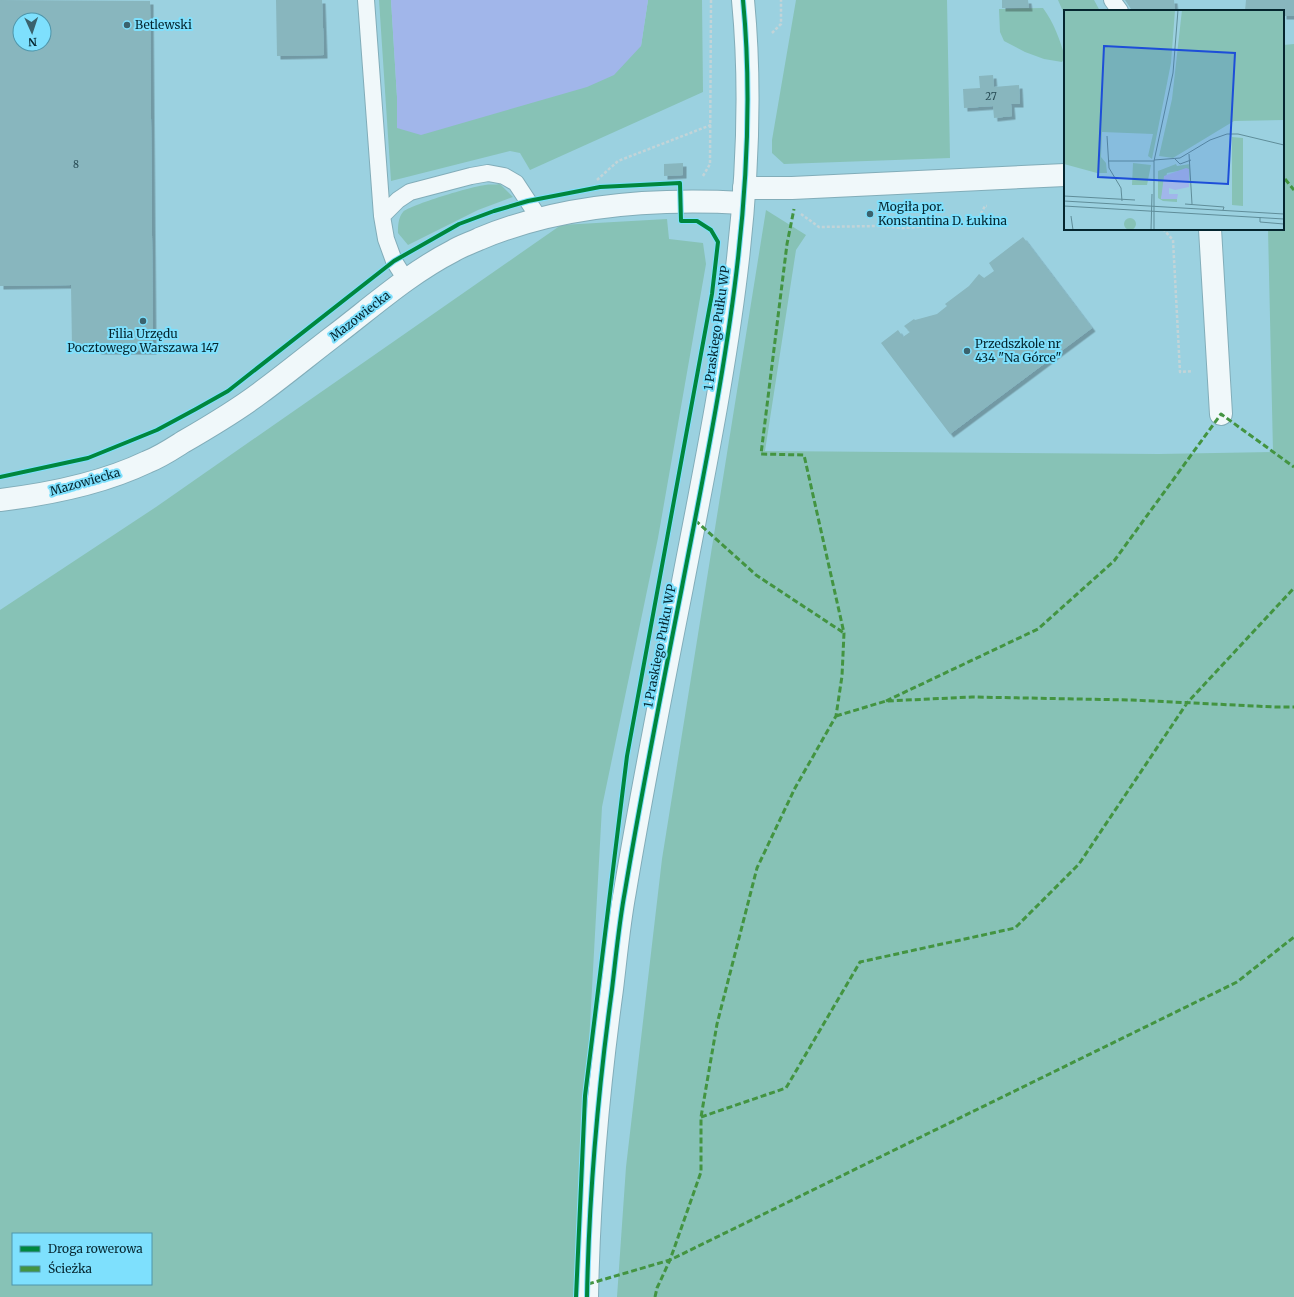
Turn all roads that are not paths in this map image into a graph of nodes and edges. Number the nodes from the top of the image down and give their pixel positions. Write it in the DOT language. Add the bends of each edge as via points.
graph roads {
  1 [pos="366,0"];
  2 [pos="743,0"];
  3 [pos="1112,0"];
  4 [pos="1119,10"];
  5 [pos="1064,175"];
  6 [pos="744,196"];
  7 [pos="382,216"];
  8 [pos="539,218"];
  9 [pos="1210,230"];
  10 [pos="406,280"];
  11 [pos="1221,414"];
  12 [pos="0,500"];
  13 [pos="588,1297"];
  1 -- 7 [label="lane"];
  2 -- 6 [label="street, 1 Praskiego Pułku WP" via="748,118"];
  3 -- 4 [label="lane"];
  5 -- 6 [label="street, Mazowiecka" via="792,188"];
  6 -- 8 [label="street, Mazowiecka" via="711,201 626,204 581,209"];
  6 -- 13 [label="street, 1 Praskiego Pułku WP" via="734,295 720,379 624,893 601,1067"];
  7 -- 8 [label="lane" via="410,192 488,174 504,176 516,183"];
  7 -- 10 [label="lane" via="386,239 394,261"];
  8 -- 10 [label="street, Mazowiecka" via="453,250"];
  9 -- 11 [label="street"];
  10 -- 12 [label="street, Mazowiecka" via="259,394 206,429 148,462 94,482 39,496"];
}
